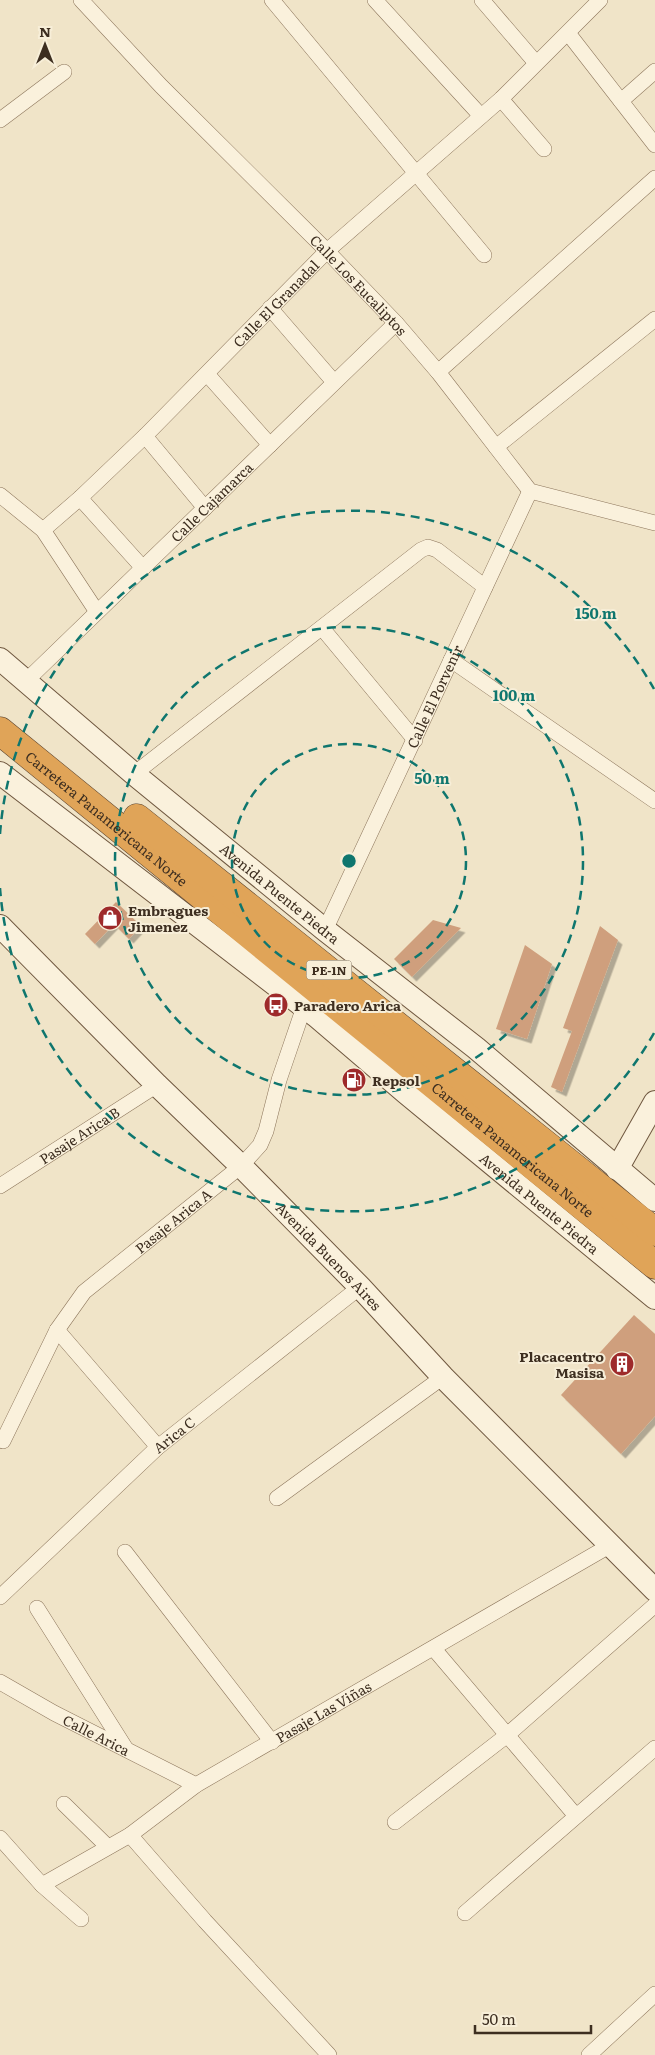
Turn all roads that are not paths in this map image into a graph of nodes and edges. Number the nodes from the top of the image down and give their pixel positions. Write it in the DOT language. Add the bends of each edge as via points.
graph roads {
  1 [pos="81,0"];
  2 [pos="272,0"];
  3 [pos="375,0"];
  4 [pos="482,0"];
  5 [pos="600,0"];
  6 [pos="568,33"];
  7 [pos="536,63"];
  8 [pos="655,71"];
  9 [pos="64,72"];
  10 [pos="500,99"];
  11 [pos="621,101"];
  12 [pos="481,116"];
  13 [pos="0,120"];
  14 [pos="655,145"];
  15 [pos="544,149"];
  16 [pos="417,172"];
  17 [pos="655,178"];
  18 [pos="327,251"];
  19 [pos="484,255"];
  20 [pos="270,308"];
  21 [pos="655,319"];
  22 [pos="396,323"];
  23 [pos="438,372"];
  24 [pos="207,374"];
  25 [pos="334,382"];
  26 [pos="145,436"];
  27 [pos="270,445"];
  28 [pos="496,447"];
  29 [pos="530,491"];
  30 [pos="0,495"];
  31 [pos="80,498"];
  32 [pos="205,508"];
  33 [pos="655,523"];
  34 [pos="43,530"];
  35 [pos="143,568"];
  36 [pos="485,587"];
  37 [pos="97,612"];
  38 [pos="322,628"];
  39 [pos="0,659"];
  40 [pos="451,660"];
  41 [pos="26,681"];
  42 [pos="0,711"];
  43 [pos="0,731"];
  44 [pos="415,740"];
  45 [pos="0,773"];
  46 [pos="134,774"];
  47 [pos="655,801"];
  48 [pos="0,926"];
  49 [pos="325,930"];
  50 [pos="308,996"];
  51 [pos="157,1085"];
  52 [pos="655,1102"];
  53 [pos="241,1166"];
  54 [pos="617,1168"];
  55 [pos="0,1186"];
  56 [pos="655,1200"];
  57 [pos="655,1232"];
  58 [pos="655,1264"];
  59 [pos="360,1288"];
  60 [pos="655,1298"];
  61 [pos="57,1330"];
  62 [pos="444,1377"];
  63 [pos="3,1441"];
  64 [pos="158,1447"];
  65 [pos="276,1498"];
  66 [pos="609,1546"];
  67 [pos="125,1552"];
  68 [pos="655,1590"];
  69 [pos="0,1597"];
  70 [pos="655,1605"];
  71 [pos="37,1608"];
  72 [pos="434,1649"];
  73 [pos="0,1682"];
  74 [pos="506,1736"];
  75 [pos="272,1742"];
  76 [pos="655,1748"];
  77 [pos="127,1750"];
  78 [pos="196,1785"];
  79 [pos="64,1804"];
  80 [pos="576,1816"];
  81 [pos="395,1822"];
  82 [pos="130,1834"];
  83 [pos="0,1838"];
  84 [pos="108,1847"];
  85 [pos="42,1885"];
  86 [pos="465,1913"];
  87 [pos="81,1919"];
  88 [pos="655,1994"];
  89 [pos="329,2055"];
  90 [pos="589,2055"];
  1 -- 18 [label="street, Calle Los Eucaliptos" via="161,86"];
  2 -- 16 [label="street"];
  3 -- 12 [label="street"];
  4 -- 7 [label="street"];
  5 -- 6 [label="street, Calle El Granadal"];
  6 -- 7 [label="street, Calle El Granadal"];
  6 -- 11 [label="street"];
  7 -- 10 [label="street, Calle El Granadal"];
  8 -- 11 [label="street"];
  9 -- 13 [label="street"];
  10 -- 12 [label="street, Calle El Granadal"];
  10 -- 15 [label="street"];
  11 -- 14 [label="street"];
  12 -- 16 [label="street, Calle El Granadal"];
  16 -- 18 [label="street, Calle El Granadal"];
  16 -- 19 [label="street"];
  17 -- 23 [label="street"];
  18 -- 20 [label="street, Calle El Granadal"];
  18 -- 22 [label="street, Calle Los Eucaliptos"];
  20 -- 24 [label="street, Calle El Granadal"];
  20 -- 25 [label="street"];
  21 -- 28 [label="street"];
  22 -- 23 [label="street, Calle Los Eucaliptos"];
  22 -- 25 [label="street, Calle Cajamarca"];
  23 -- 28 [label="street, Calle Los Eucaliptos"];
  24 -- 26 [label="street, Calle El Granadal"];
  24 -- 27 [label="street"];
  25 -- 27 [label="street, Calle Cajamarca"];
  26 -- 31 [label="street, Calle El Granadal"];
  26 -- 32 [label="street"];
  27 -- 32 [label="street, Calle Cajamarca"];
  28 -- 29 [label="street, Calle Los Eucaliptos"];
  29 -- 33 [label="street"];
  29 -- 36 [label="street, Calle El Porvenir"];
  30 -- 34 [label="street"];
  31 -- 34 [label="street, Calle El Granadal"];
  31 -- 35 [label="street"];
  32 -- 35 [label="street, Calle Cajamarca"];
  34 -- 37 [label="street"];
  35 -- 37 [label="street, Calle Cajamarca"];
  36 -- 38 [label="street" via="437,550 428,547"];
  36 -- 40 [label="street, Calle El Porvenir"];
  37 -- 41 [label="street, Calle Cajamarca"];
  38 -- 44 [label="street"];
  38 -- 46 [label="street"];
  39 -- 41 [label="main road, Avenida Puente Piedra"];
  40 -- 44 [label="street, Calle El Porvenir"];
  40 -- 47 [label="street"];
  41 -- 46 [label="main road, Avenida Puente Piedra"];
  42 -- 57 [label="highway, Carretera Panamericana Norte / PE-1N"];
  43 -- 50 [label="highway, Carretera Panamericana Norte / PE-1N"];
  44 -- 49 [label="street, Calle El Porvenir"];
  45 -- 50 [label="main road, Avenida Puente Piedra"];
  46 -- 49 [label="main road, Avenida Puente Piedra"];
  48 -- 51 [label="main road, Avenida Buenos Aires"];
  49 -- 54 [label="main road, Avenida Puente Piedra" via="476,1048"];
  50 -- 53 [label="street, Pasaje Arica A" via="278,1080 266,1131 260,1145"];
  50 -- 58 [label="highway, Carretera Panamericana Norte / PE-1N"];
  50 -- 60 [label="main road, Avenida Puente Piedra"];
  51 -- 53 [label="main road, Avenida Buenos Aires"];
  51 -- 55 [label="street, Pasaje Arica B"];
  52 -- 54 [label="main road"];
  53 -- 59 [label="main road, Avenida Buenos Aires"];
  53 -- 61 [label="street, Pasaje Arica A" via="84,1292"];
  54 -- 56 [label="main road, Avenida Puente Piedra"];
  59 -- 62 [label="main road, Avenida Buenos Aires"];
  59 -- 64 [label="street, Arica C"];
  61 -- 63 [label="street, Pasaje Arica A"];
  61 -- 64 [label="street"];
  62 -- 65 [label="street"];
  62 -- 66 [label="main road, Avenida Buenos Aires"];
  64 -- 69 [label="street, Arica C"];
  66 -- 68 [label="main road, Avenida Buenos Aires"];
  66 -- 72 [label="street, Pasaje Las Viñas"];
  67 -- 75 [label="street"];
  70 -- 74 [label="street"];
  71 -- 77 [label="street"];
  72 -- 74 [label="street"];
  72 -- 75 [label="street, Pasaje Las Viñas"];
  73 -- 77 [label="street, Calle Arica"];
  74 -- 80 [label="street"];
  74 -- 81 [label="street"];
  75 -- 78 [label="street, Pasaje Las Viñas"];
  76 -- 80 [label="street"];
  77 -- 78 [label="street, Calle Arica"];
  78 -- 82 [label="street, Pasaje Las Viñas"];
  79 -- 84 [label="street"];
  80 -- 86 [label="street"];
  82 -- 84 [label="street, Pasaje Las Viñas"];
  82 -- 89 [label="street"];
  83 -- 85 [label="street"];
  84 -- 85 [label="street, Pasaje Las Viñas"];
  85 -- 87 [label="street"];
  88 -- 90 [label="street"];
}
